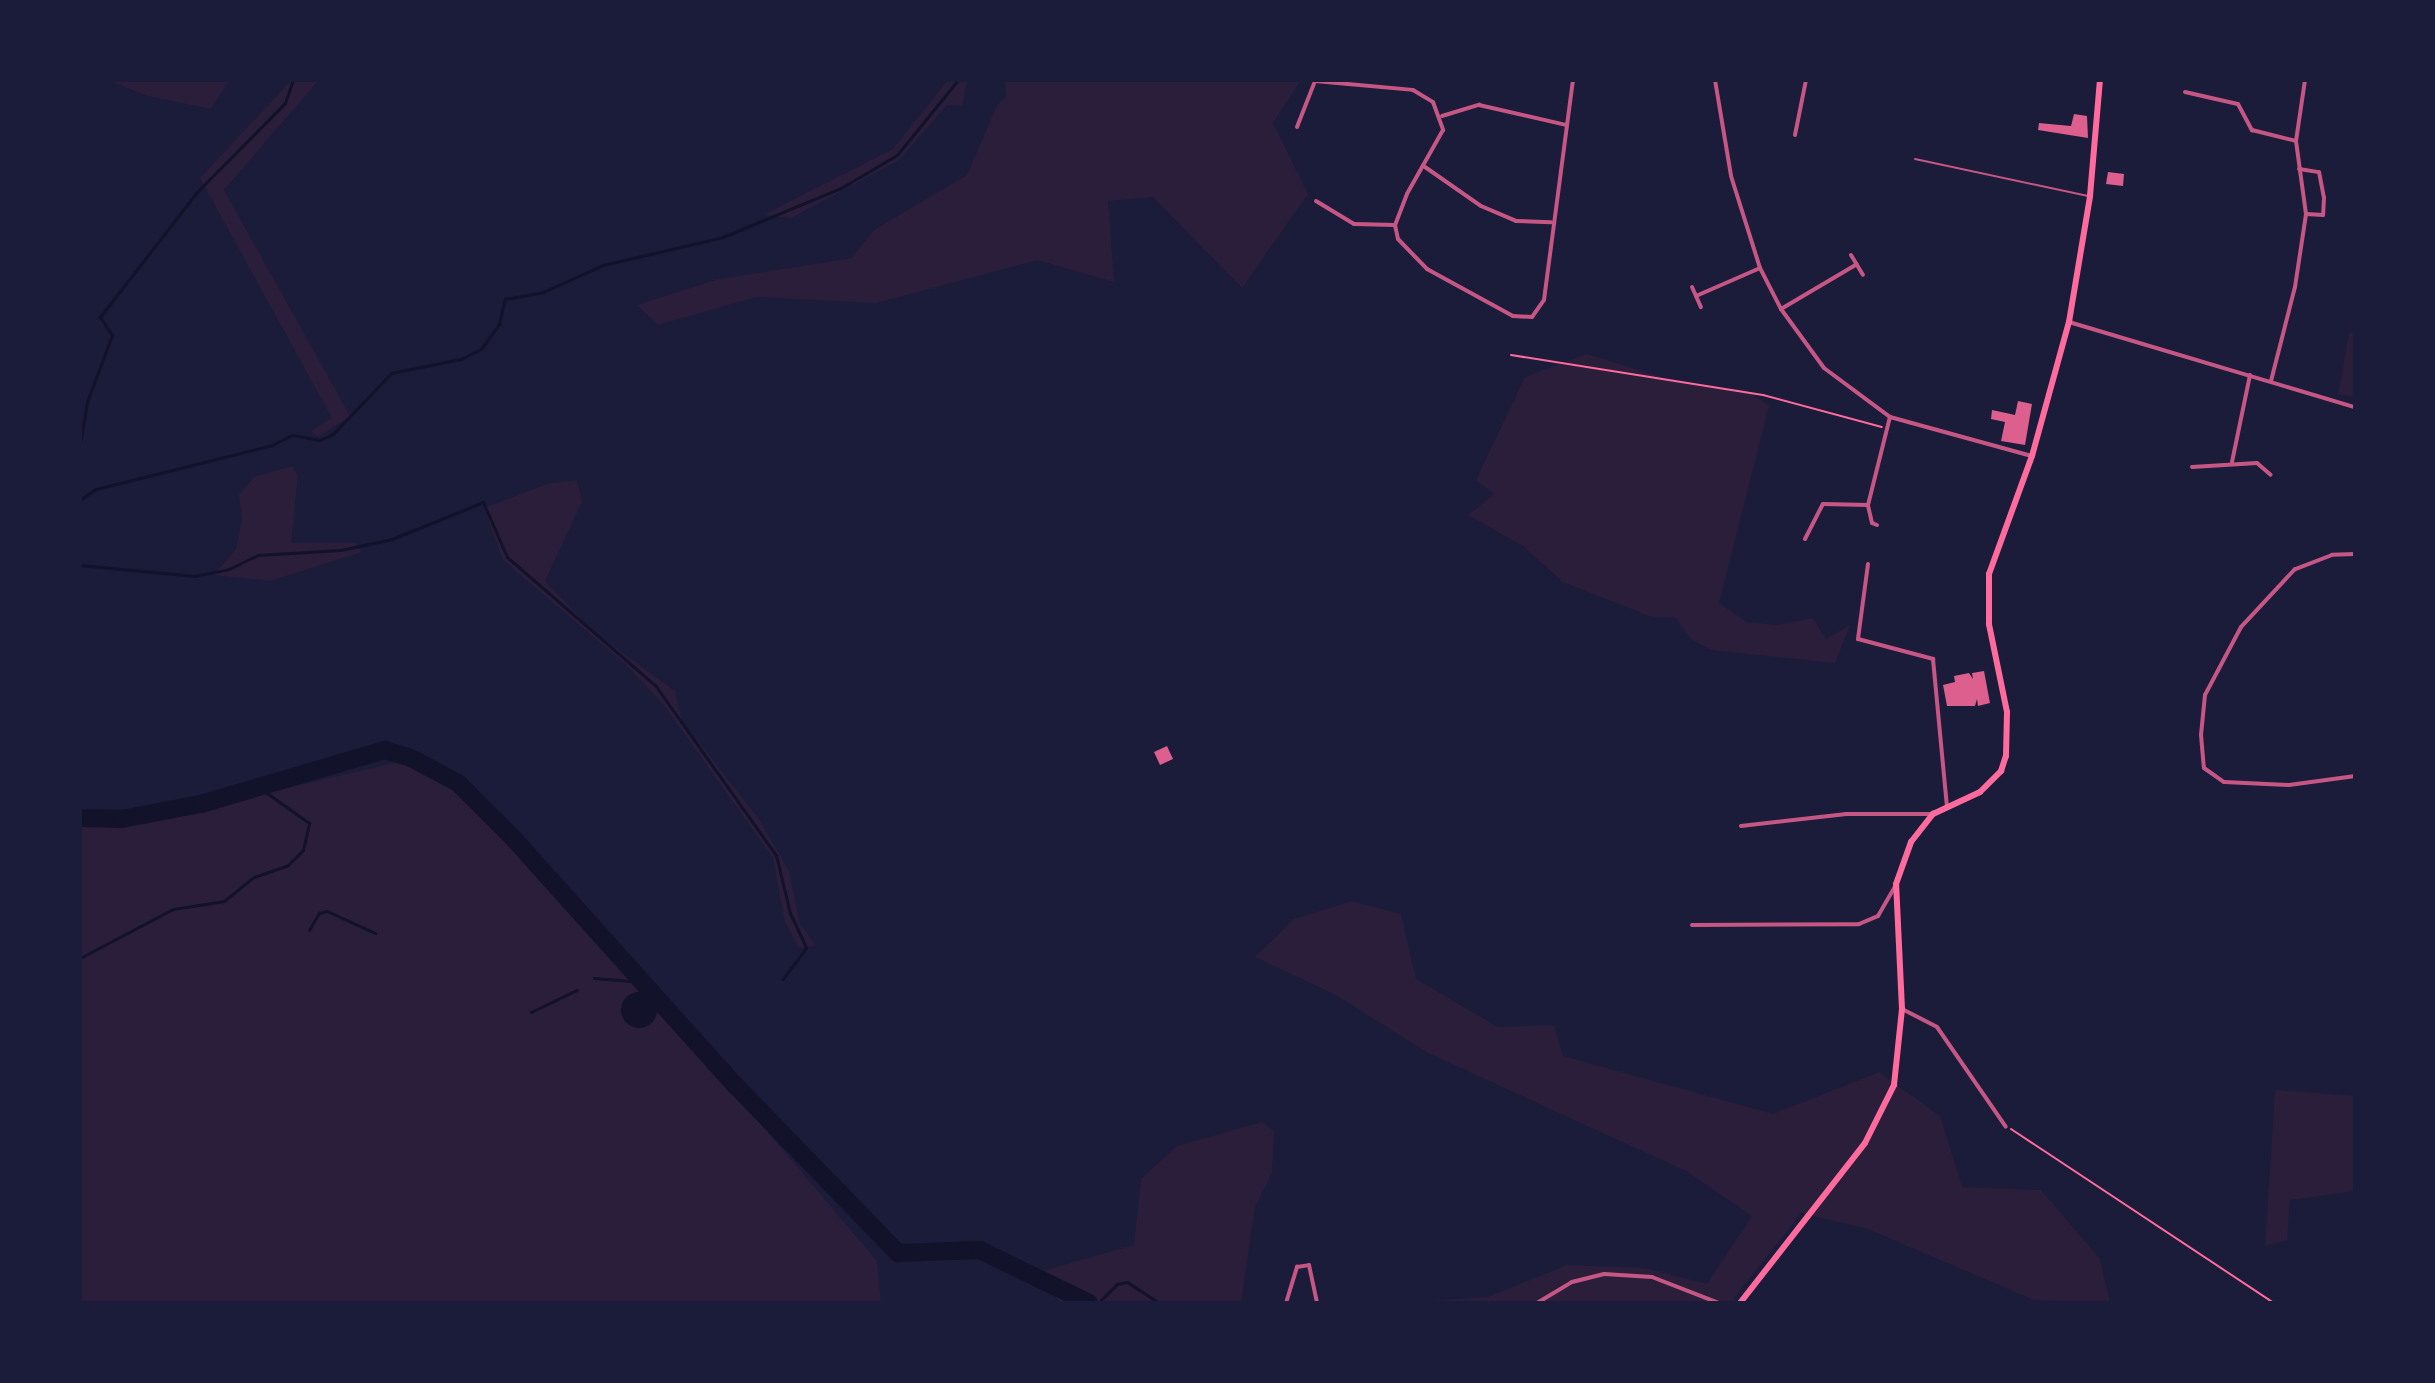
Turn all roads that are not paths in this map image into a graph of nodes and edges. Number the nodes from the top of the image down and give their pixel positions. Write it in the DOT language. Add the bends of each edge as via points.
graph roads {
  1 [pos="1573,80"];
  2 [pos="1715,80"];
  3 [pos="1806,80"];
  4 [pos="2100,80"];
  5 [pos="2305,80"];
  6 [pos="2185,92"];
  7 [pos="1442,116"];
  8 [pos="1566,125"];
  9 [pos="1297,127"];
  10 [pos="1795,135"];
  11 [pos="2296,141"];
  12 [pos="1915,159"];
  13 [pos="1425,167"];
  14 [pos="2299,169"];
  15 [pos="2090,196"];
  16 [pos="1316,201"];
  17 [pos="2306,214"];
  18 [pos="1552,222"];
  19 [pos="1395,225"];
  20 [pos="1851,255"];
  21 [pos="1857,264"];
  22 [pos="1760,268"];
  23 [pos="1863,275"];
  24 [pos="1692,287"];
  25 [pos="1696,296"];
  26 [pos="1701,307"];
  27 [pos="1791,307"];
  28 [pos="1781,309"];
  29 [pos="1789,319"];
  30 [pos="2069,322"];
  31 [pos="2250,375"];
  32 [pos="2271,381"];
  33 [pos="2355,407"];
  34 [pos="1890,417"];
  35 [pos="2032,456"];
  36 [pos="2232,462"];
  37 [pos="2192,467"];
  38 [pos="2271,475"];
  39 [pos="1868,505"];
  40 [pos="1877,525"];
  41 [pos="1805,539"];
  42 [pos="2355,554"];
  43 [pos="1868,564"];
  44 [pos="2355,776"];
  45 [pos="1947,807"];
  46 [pos="1933,814"];
  47 [pos="1741,826"];
  48 [pos="1896,884"];
  49 [pos="1692,925"];
  50 [pos="1902,1009"];
  51 [pos="2006,1127"];
  52 [pos="1286,1303"];
  53 [pos="1317,1303"];
  54 [pos="1537,1303"];
  55 [pos="1719,1303"];
  56 [pos="1740,1303"];
  1 -- 8 [label="street"];
  2 -- 22 [label="street" via="1731,176"];
  3 -- 10 [label="street"];
  4 -- 15 [label="main road"];
  5 -- 11 [label="street"];
  6 -- 11 [label="street" via="2238,104 2252,130"];
  7 -- 8 [label="street" via="1479,105"];
  7 -- 9 [label="street" via="1433,102 1413,90 1315,81"];
  7 -- 13 [label="street" via="1443,130"];
  8 -- 18 [label="street"];
  11 -- 14 [label="street"];
  12 -- 15 [label="lane"];
  13 -- 18 [label="street" via="1481,206 1516,221"];
  13 -- 19 [label="street"];
  14 -- 17 [label="street"];
  14 -- 17 [label="street" via="2319,172 2324,198 2323,215"];
  15 -- 30 [label="main road"];
  16 -- 19 [label="street" via="1354,224"];
  17 -- 32 [label="street" via="2295,287"];
  18 -- 19 [label="street" via="1544,300 1532,317 1513,316 1427,269 1408,253"];
  20 -- 21 [label="street"];
  21 -- 23 [label="street"];
  21 -- 27 [label="street"];
  22 -- 25 [label="street"];
  22 -- 28 [label="street"];
  24 -- 25 [label="street"];
  25 -- 26 [label="street"];
  27 -- 28 [label="street"];
  27 -- 29 [label="street"];
  28 -- 29 [label="street"];
  29 -- 34 [label="street" via="1824,368"];
  30 -- 31 [label="street"];
  30 -- 35 [label="main road"];
  31 -- 32 [label="street"];
  31 -- 36 [label="street"];
  32 -- 33 [label="street"];
  34 -- 35 [label="street"];
  34 -- 39 [label="street"];
  35 -- 45 [label="main road" via="1989,574 1989,624 2007,712 2006,756 2001,771 1980,792"];
  36 -- 37 [label="street"];
  36 -- 38 [label="street" via="2257,463"];
  39 -- 40 [label="street"];
  39 -- 41 [label="street" via="1823,504"];
  42 -- 44 [label="street" via="2332,555 2295,569 2241,627 2205,695 2201,735 2204,768 2224,782 2289,785"];
  43 -- 45 [label="street" via="1858,639 1933,659"];
  45 -- 46 [label="main road"];
  46 -- 47 [label="street" via="1846,814"];
  46 -- 48 [label="main road" via="1911,842"];
  48 -- 49 [label="street" via="1878,916 1859,924"];
  48 -- 50 [label="main road"];
  50 -- 51 [label="street" via="1937,1027"];
  50 -- 56 [label="main road" via="1894,1085 1865,1143"];
  52 -- 53 [label="street" via="1297,1267 1309,1265"];
  54 -- 55 [label="street" via="1572,1282 1604,1274 1652,1277"];
}
